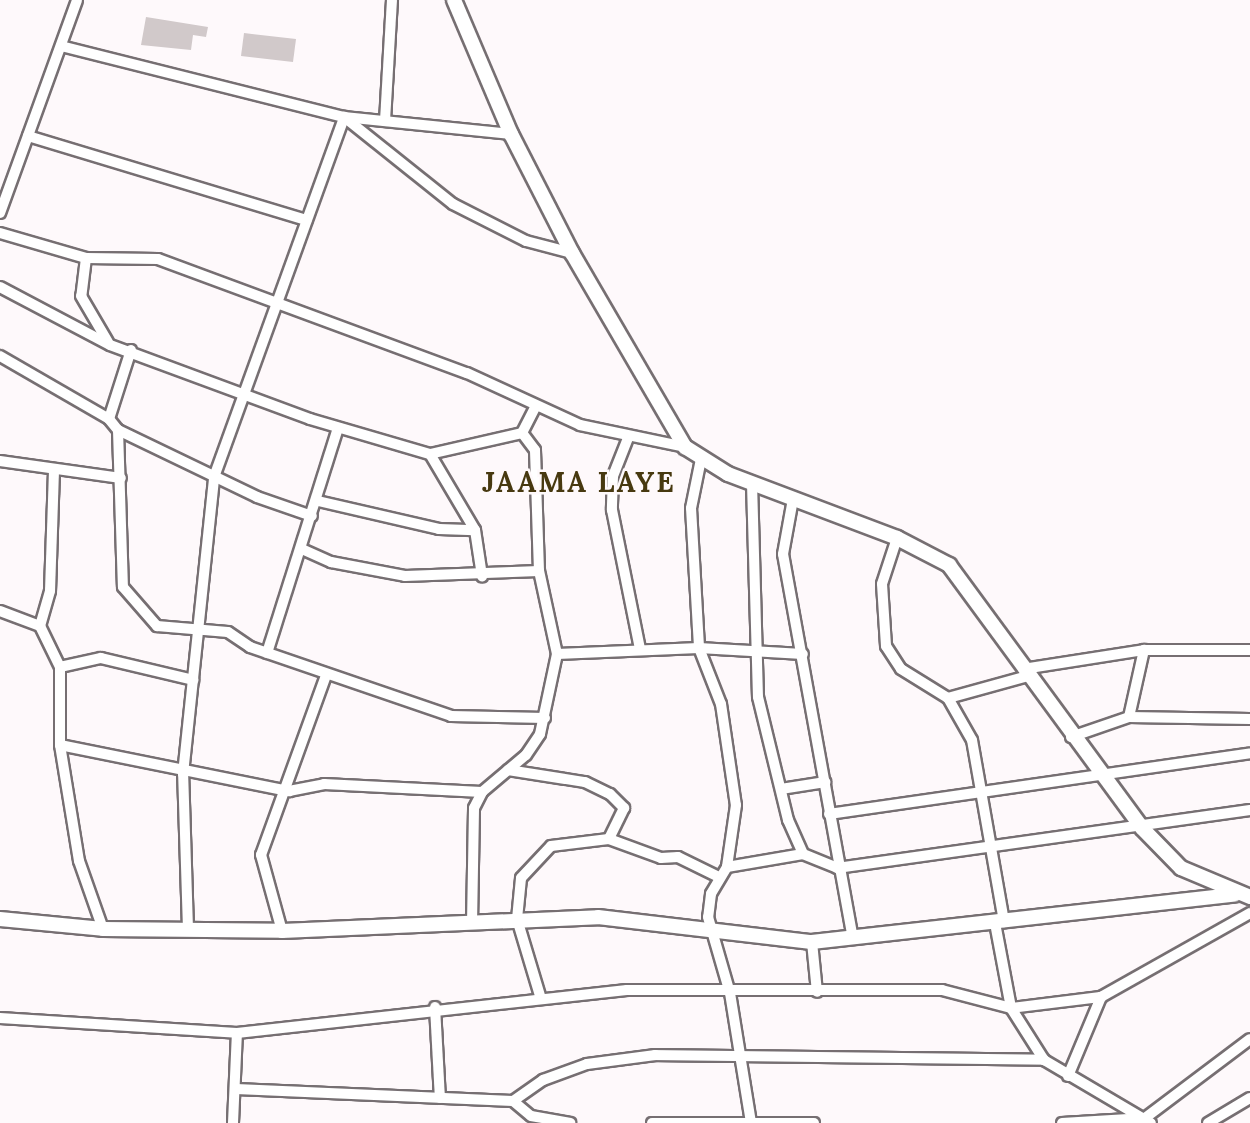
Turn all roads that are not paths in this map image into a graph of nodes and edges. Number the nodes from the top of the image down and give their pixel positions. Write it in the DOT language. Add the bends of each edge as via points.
graph roads {
  1 [pos="77,0"];
  2 [pos="392,0"];
  3 [pos="454,0"];
  4 [pos="61,46"];
  5 [pos="344,117"];
  6 [pos="385,121"];
  7 [pos="511,134"];
  8 [pos="28,136"];
  9 [pos="0,214"];
  10 [pos="307,220"];
  11 [pos="0,233"];
  12 [pos="572,253"];
  13 [pos="86,258"];
  14 [pos="0,287"];
  15 [pos="276,304"];
  16 [pos="110,345"];
  17 [pos="131,351"];
  18 [pos="0,355"];
  19 [pos="247,393"];
  20 [pos="535,407"];
  21 [pos="109,419"];
  22 [pos="338,428"];
  23 [pos="118,430"];
  24 [pos="522,433"];
  25 [pos="628,438"];
  26 [pos="685,447"];
  27 [pos="430,454"];
  28 [pos="0,460"];
  29 [pos="701,460"];
  30 [pos="54,471"];
  31 [pos="214,477"];
  32 [pos="121,478"];
  33 [pos="752,483"];
  34 [pos="793,499"];
  35 [pos="318,501"];
  36 [pos="312,516"];
  37 [pos="475,530"];
  38 [pos="897,538"];
  39 [pos="304,550"];
  40 [pos="539,571"];
  41 [pos="482,576"];
  42 [pos="0,611"];
  43 [pos="40,626"];
  44 [pos="199,628"];
  45 [pos="699,648"];
  46 [pos="640,649"];
  47 [pos="1144,650"];
  48 [pos="1250,650"];
  49 [pos="755,652"];
  50 [pos="267,653"];
  51 [pos="557,654"];
  52 [pos="803,654"];
  53 [pos="60,667"];
  54 [pos="1026,672"];
  55 [pos="327,675"];
  56 [pos="193,680"];
  57 [pos="948,698"];
  58 [pos="1129,717"];
  59 [pos="545,718"];
  60 [pos="1250,719"];
  61 [pos="1071,737"];
  62 [pos="60,745"];
  63 [pos="1250,753"];
  64 [pos="508,770"];
  65 [pos="183,774"];
  66 [pos="1100,775"];
  67 [pos="825,782"];
  68 [pos="985,788"];
  69 [pos="781,789"];
  70 [pos="289,791"];
  71 [pos="482,792"];
  72 [pos="1250,810"];
  73 [pos="829,814"];
  74 [pos="1142,828"];
  75 [pos="609,839"];
  76 [pos="993,844"];
  77 [pos="803,854"];
  78 [pos="727,867"];
  79 [pos="837,868"];
  80 [pos="719,877"];
  81 [pos="1234,895"];
  82 [pos="1250,897"];
  83 [pos="1250,913"];
  84 [pos="0,919"];
  85 [pos="517,919"];
  86 [pos="999,923"];
  87 [pos="472,924"];
  88 [pos="103,929"];
  89 [pos="188,929"];
  90 [pos="282,930"];
  91 [pos="713,934"];
  92 [pos="853,938"];
  93 [pos="811,942"];
  94 [pos="817,992"];
  95 [pos="730,993"];
  96 [pos="1101,997"];
  97 [pos="541,999"];
  98 [pos="435,1007"];
  99 [pos="1011,1007"];
  100 [pos="0,1018"];
  101 [pos="237,1033"];
  102 [pos="1250,1039"];
  103 [pos="740,1059"];
  104 [pos="1044,1060"];
  105 [pos="1068,1076"];
  106 [pos="236,1089"];
  107 [pos="440,1098"];
  108 [pos="1250,1098"];
  109 [pos="513,1101"];
  110 [pos="1148,1121"];
  111 [pos="751,1122"];
  112 [pos="233,1123"];
  113 [pos="570,1123"];
  114 [pos="652,1123"];
  115 [pos="814,1123"];
  116 [pos="1062,1123"];
  117 [pos="1208,1123"];
  1 -- 4 [label="street"];
  2 -- 6 [label="street"];
  3 -- 7 [label="street"];
  4 -- 5 [label="street"];
  4 -- 8 [label="street"];
  5 -- 6 [label="street"];
  5 -- 10 [label="street"];
  5 -- 12 [label="street" via="453,204 526,241"];
  6 -- 7 [label="street"];
  7 -- 12 [label="street"];
  8 -- 9 [label="street"];
  8 -- 10 [label="street"];
  10 -- 15 [label="street"];
  11 -- 13 [label="street"];
  12 -- 26 [label="street"];
  13 -- 15 [label="street" via="158,259"];
  13 -- 16 [label="street" via="81,296"];
  14 -- 16 [label="street"];
  15 -- 19 [label="street"];
  15 -- 20 [label="street" via="467,373"];
  16 -- 17 [label="street"];
  17 -- 19 [label="street"];
  17 -- 21 [label="street"];
  18 -- 21 [label="street"];
  19 -- 22 [label="street"];
  19 -- 31 [label="street"];
  20 -- 24 [label="street"];
  20 -- 25 [label="street"];
  21 -- 23 [label="street"];
  22 -- 27 [label="street"];
  22 -- 35 [label="street"];
  23 -- 31 [label="street"];
  23 -- 32 [label="street"];
  24 -- 27 [label="street"];
  24 -- 40 [label="street" via="535,450 539,481"];
  25 -- 26 [label="street"];
  25 -- 46 [label="street" via="614,476 612,510"];
  26 -- 29 [label="street"];
  27 -- 37 [label="street"];
  28 -- 30 [label="street"];
  29 -- 33 [label="street"];
  29 -- 45 [label="street" via="691,508"];
  30 -- 32 [label="street"];
  30 -- 43 [label="street" via="50,591"];
  31 -- 36 [label="street"];
  31 -- 44 [label="street"];
  32 -- 44 [label="street" via="123,587 157,626 181,632"];
  33 -- 34 [label="street"];
  33 -- 49 [label="street"];
  34 -- 38 [label="street"];
  34 -- 52 [label="street" via="783,554"];
  35 -- 36 [label="street"];
  35 -- 37 [label="street" via="439,528"];
  36 -- 39 [label="street"];
  37 -- 41 [label="street"];
  38 -- 54 [label="street" via="949,565"];
  38 -- 57 [label="street" via="882,584 886,646 901,668"];
  39 -- 41 [label="street" via="331,562 405,576"];
  39 -- 50 [label="street"];
  40 -- 41 [label="street"];
  40 -- 51 [label="street"];
  42 -- 43 [label="street"];
  43 -- 53 [label="street"];
  44 -- 50 [label="street" via="228,632"];
  44 -- 56 [label="street"];
  45 -- 46 [label="street"];
  45 -- 49 [label="street"];
  45 -- 78 [label="street" via="721,704 731,759 736,832"];
  46 -- 51 [label="street"];
  47 -- 48 [label="street"];
  47 -- 54 [label="street"];
  47 -- 58 [label="street"];
  49 -- 52 [label="street"];
  49 -- 69 [label="street" via="758,697"];
  50 -- 55 [label="street"];
  51 -- 59 [label="street"];
  52 -- 67 [label="street"];
  53 -- 56 [label="street" via="101,659"];
  53 -- 62 [label="street"];
  54 -- 57 [label="street"];
  54 -- 61 [label="street"];
  55 -- 59 [label="street" via="452,716"];
  55 -- 70 [label="street"];
  56 -- 65 [label="street"];
  57 -- 68 [label="street" via="972,740"];
  58 -- 60 [label="street"];
  58 -- 61 [label="street"];
  59 -- 64 [label="street" via="526,755"];
  61 -- 66 [label="street"];
  62 -- 65 [label="street"];
  62 -- 88 [label="street" via="79,861"];
  63 -- 66 [label="street"];
  64 -- 71 [label="street"];
  64 -- 75 [label="street" via="585,782 610,794 624,808"];
  65 -- 70 [label="street"];
  65 -- 89 [label="street"];
  66 -- 68 [label="street"];
  66 -- 74 [label="street"];
  67 -- 69 [label="street"];
  67 -- 73 [label="street"];
  68 -- 73 [label="street"];
  68 -- 76 [label="street"];
  69 -- 77 [label="street"];
  70 -- 71 [label="street" via="324,784"];
  70 -- 90 [label="street" via="261,855"];
  71 -- 87 [label="street" via="473,828"];
  72 -- 74 [label="street"];
  73 -- 79 [label="street"];
  74 -- 76 [label="street"];
  74 -- 81 [label="street" via="1181,868"];
  75 -- 80 [label="street" via="661,858 678,857"];
  75 -- 85 [label="street" via="551,846 536,856 521,878"];
  76 -- 79 [label="street"];
  76 -- 86 [label="street"];
  77 -- 78 [label="street"];
  77 -- 79 [label="street"];
  78 -- 80 [label="street"];
  79 -- 92 [label="street"];
  80 -- 91 [label="street" via="708,917"];
  81 -- 82 [label="street"];
  81 -- 86 [label="street"];
  83 -- 96 [label="street"];
  84 -- 88 [label="street"];
  85 -- 87 [label="street"];
  85 -- 91 [label="street" via="598,917"];
  85 -- 97 [label="street"];
  86 -- 92 [label="street"];
  86 -- 99 [label="street"];
  87 -- 90 [label="street"];
  88 -- 89 [label="street"];
  89 -- 90 [label="street"];
  91 -- 93 [label="street"];
  91 -- 95 [label="street"];
  92 -- 93 [label="street"];
  93 -- 94 [label="street"];
  94 -- 95 [label="street"];
  94 -- 99 [label="street" via="942,990"];
  95 -- 97 [label="street" via="627,990"];
  95 -- 103 [label="street"];
  96 -- 99 [label="street"];
  96 -- 105 [label="street"];
  97 -- 98 [label="street"];
  98 -- 101 [label="street"];
  98 -- 107 [label="street"];
  99 -- 104 [label="street"];
  100 -- 101 [label="street"];
  101 -- 106 [label="street"];
  102 -- 110 [label="street"];
  103 -- 104 [label="street"];
  103 -- 109 [label="street" via="655,1055 587,1064 543,1080"];
  103 -- 111 [label="street"];
  104 -- 105 [label="street"];
  105 -- 110 [label="street"];
  106 -- 107 [label="street"];
  106 -- 112 [label="street"];
  107 -- 109 [label="street"];
  108 -- 117 [label="street"];
  109 -- 113 [label="street" via="531,1116"];
  110 -- 116 [label="street"];
  111 -- 114 [label="street"];
  111 -- 115 [label="street"];
}
